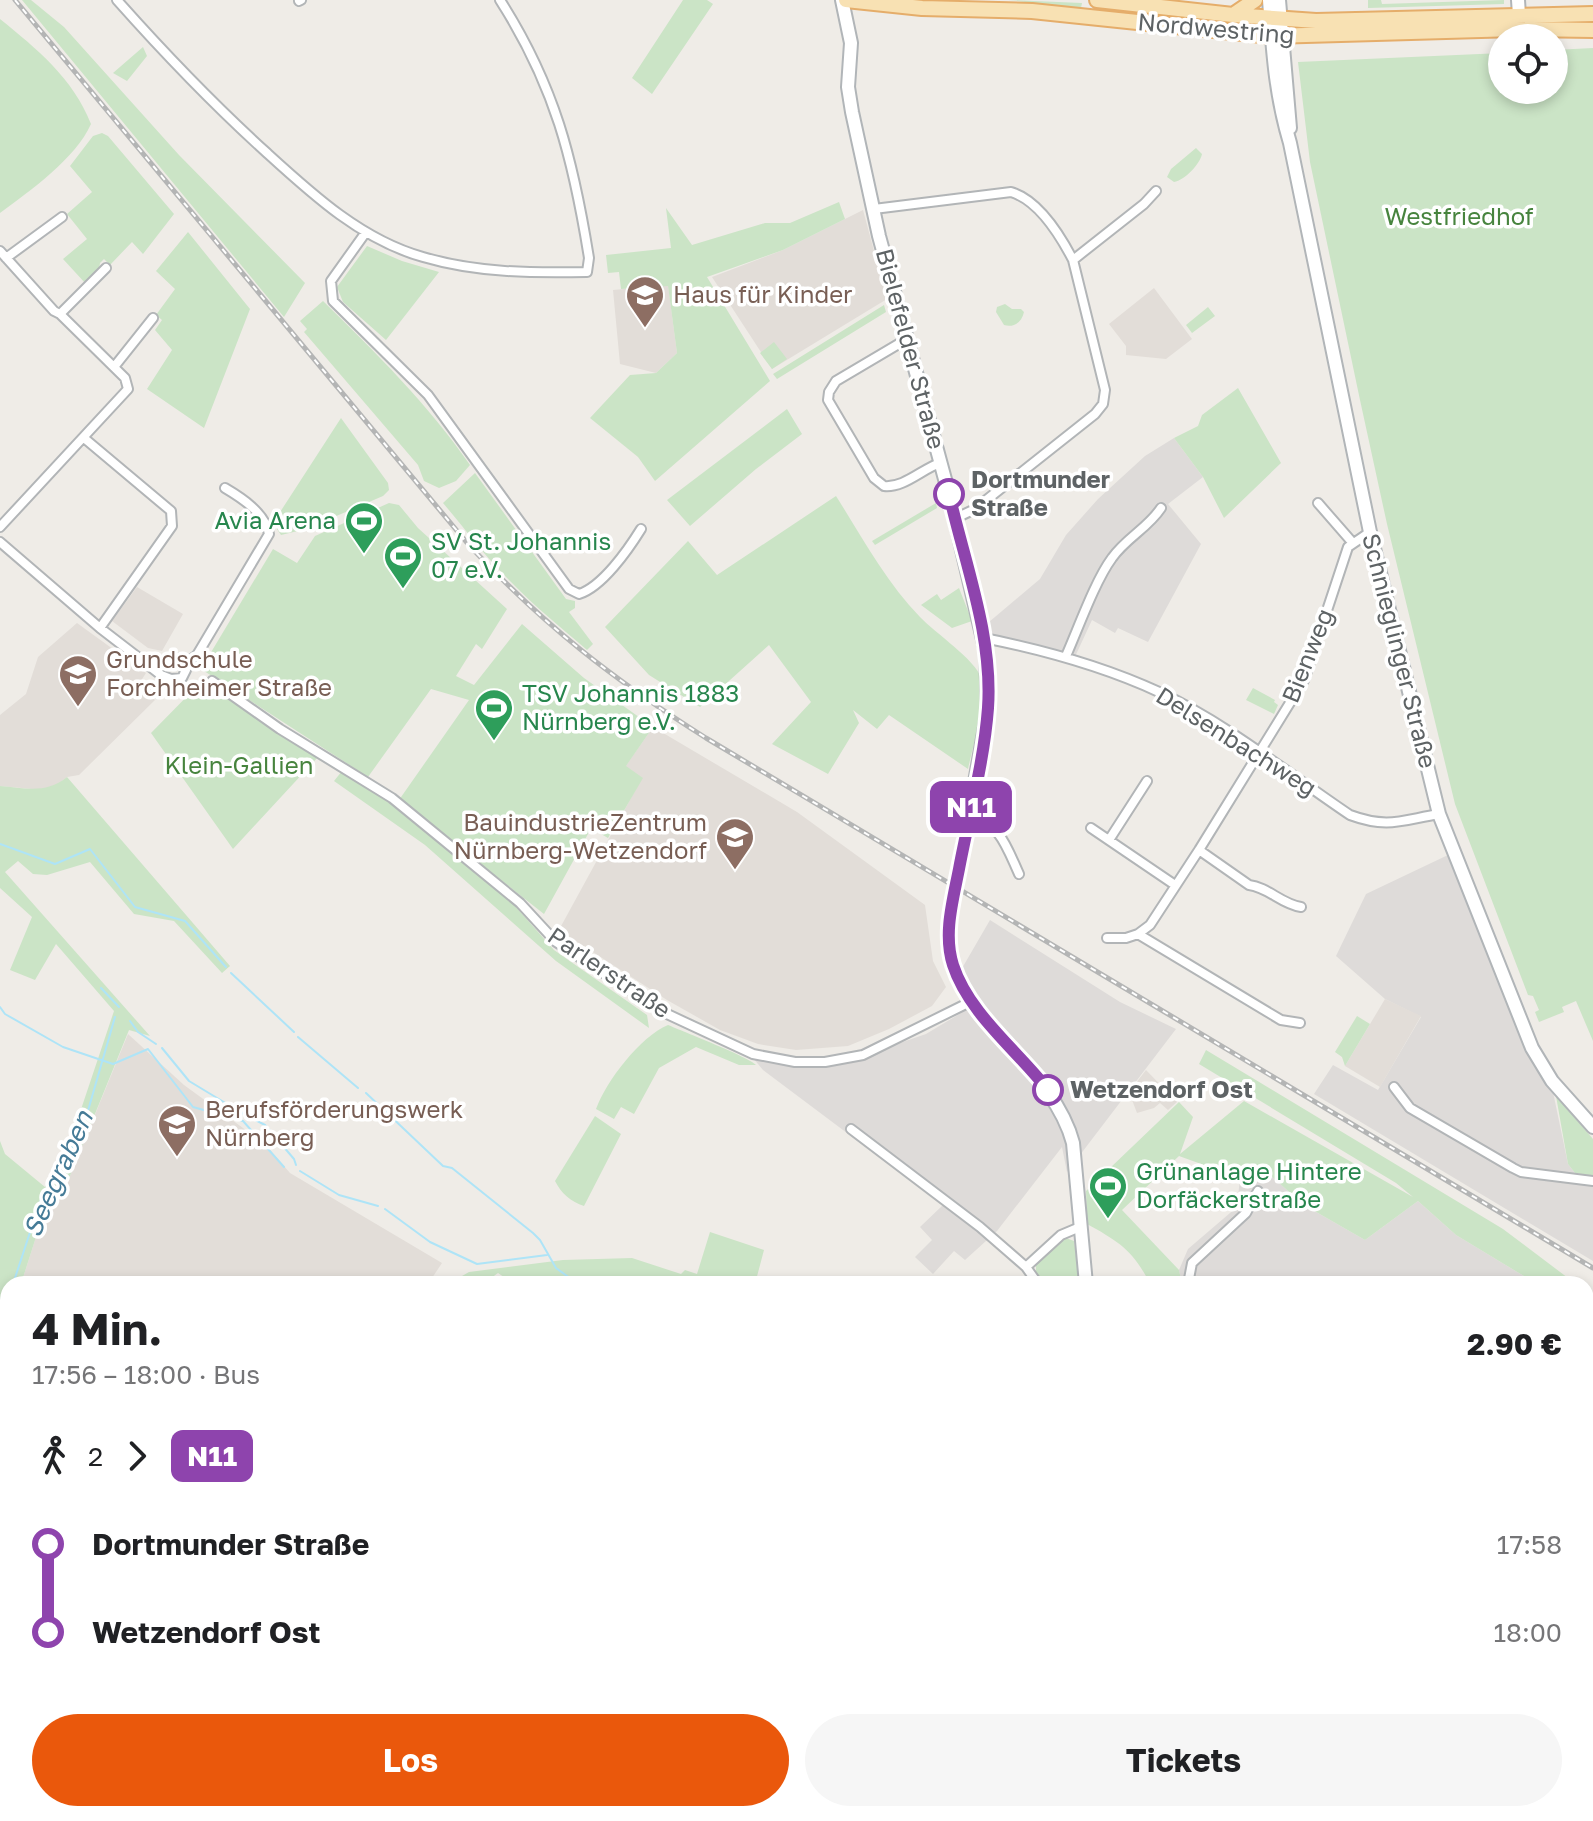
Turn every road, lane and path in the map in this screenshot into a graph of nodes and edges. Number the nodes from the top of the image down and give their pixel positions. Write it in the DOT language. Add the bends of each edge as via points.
graph roads {
  1 [pos="117,0"];
  2 [pos="500,0"];
  3 [pos="844,0"];
  4 [pos="1097,0"];
  5 [pos="1103,0"];
  6 [pos="1255,0"];
  7 [pos="1269,0"];
  8 [pos="1279,0"];
  9 [pos="1519,8"];
  10 [pos="1593,14"];
  11 [pos="1233,15"];
  12 [pos="1101,18"];
  13 [pos="1276,19"];
  14 [pos="1498,24"];
  15 [pos="1488,30"];
  16 [pos="1568,30"];
  17 [pos="1593,30"];
  18 [pos="1277,36"];
  19 [pos="1156,191"];
  20 [pos="874,209"];
  21 [pos="62,217"];
  22 [pos="366,232"];
  23 [pos="3,254"];
  24 [pos="1073,260"];
  25 [pos="106,268"];
  26 [pos="60,314"];
  27 [pos="153,318"];
  28 [pos="907,339"];
  29 [pos="114,367"];
  30 [pos="84,438"];
  31 [pos="940,463"];
  32 [pos="225,488"];
  33 [pos="1318,503"];
  34 [pos="1161,508"];
  35 [pos="954,519"];
  36 [pos="0,527"];
  37 [pos="641,529"];
  38 [pos="1370,532"];
  39 [pos="0,542"];
  40 [pos="1352,542"];
  41 [pos="100,628"];
  42 [pos="984,638"];
  43 [pos="1066,656"];
  44 [pos="146,662"];
  45 [pos="185,664"];
  46 [pos="212,681"];
  47 [pos="1259,753"];
  48 [pos="1147,781"];
  49 [pos="1439,814"];
  50 [pos="969,816"];
  51 [pos="1091,828"];
  52 [pos="1109,840"];
  53 [pos="1199,850"];
  54 [pos="1019,874"];
  55 [pos="1175,885"];
  56 [pos="1301,907"];
  57 [pos="1138,934"];
  58 [pos="1107,938"];
  59 [pos="972,1001"];
  60 [pos="1300,1023"];
  61 [pos="1394,1087"];
  62 [pos="1593,1127"];
  63 [pos="851,1129"];
  64 [pos="1593,1181"];
  65 [pos="1258,1191"];
  66 [pos="1080,1227"];
  67 [pos="1026,1267"];
  68 [pos="1032,1276"];
  69 [pos="1085,1276"];
  70 [pos="1190,1276"];
  1 -- 22 [label="street" via="225,116 296,180"];
  2 -- 22 [label="street" via="558,116 578,188 587,272 466,268 421,257"];
  3 -- 12 [label="main road, Nordwestring"];
  3 -- 20 [label="street, Bielefelder Straße" via="851,52 848,95"];
  4 -- 5 [label="main road, Nordwestring"];
  5 -- 11 [label="main road, Nordwestring"];
  5 -- 12 [label="street"];
  6 -- 11 [label="main road"];
  7 -- 13 [label="street, Schnieglinger Straße"];
  8 -- 13 [label="street, Schnieglinger Straße"];
  9 -- 10 [label="main road, Nordwestring"];
  9 -- 13 [label="main road, Nordwestring" via="1356,21"];
  9 -- 14 [label="street, Nordwestring"];
  11 -- 13 [label="main road, Nordwestring"];
  12 -- 18 [label="main road, Nordwestring"];
  13 -- 18 [label="street, Schnieglinger Straße"];
  15 -- 18 [label="main road, Nordwestring"];
  16 -- 17 [label="main road, Nordwestring"];
  18 -- 38 [label="street, Schnieglinger Straße" via="1272,59 1281,114"];
  19 -- 24 [label="street"];
  20 -- 24 [label="street" via="1011,192 1031,202"];
  20 -- 28 [label="street, Bielefelder Straße"];
  21 -- 23 [label="street"];
  22 -- 37 [label="street" via="331,281 333,301 428,395 569,589 579,594 591,590"];
  23 -- 26 [label="street"];
  24 -- 35 [label="street" via="1105,390 1103,404 975,509"];
  25 -- 26 [label="street"];
  26 -- 29 [label="street"];
  27 -- 29 [label="street"];
  28 -- 31 [label="street, Bielefelder Straße"];
  28 -- 31 [label="street" via="836,381 828,400 874,478 884,486 898,485"];
  29 -- 30 [label="street" via="128,389"];
  30 -- 36 [label="street"];
  30 -- 41 [label="street" via="173,516 172,526"];
  31 -- 35 [label="street, Bielefelder Straße"];
  32 -- 45 [label="street" via="246,500 269,534 197,655"];
  33 -- 40 [label="street"];
  34 -- 43 [label="street" via="1110,561"];
  35 -- 42 [label="street, Bielefelder Straße"];
  38 -- 40 [label="street"];
  38 -- 49 [label="street, Schnieglinger Straße"];
  39 -- 41 [label="street"];
  40 -- 47 [label="street, Bienweg" via="1304,680"];
  41 -- 44 [label="street"];
  42 -- 43 [label="street, Delsenbachweg"];
  42 -- 50 [label="street, Bielefelder Straße" via="988,711"];
  43 -- 47 [label="street, Delsenbachweg" via="1162,693"];
  44 -- 45 [label="street" via="179,658"];
  44 -- 45 [label="street" via="171,679 182,678"];
  46 -- 59 [label="street, Parlerstraße" via="392,798 520,903 556,942 665,1013 753,1054 795,1062 863,1055"];
  47 -- 49 [label="street, Delsenbachweg" via="1350,815 1373,823"];
  47 -- 53 [label="street, Bienweg"];
  48 -- 52 [label="street"];
  49 -- 62 [label="street, Schnieglinger Straße" via="1532,1048 1552,1081"];
  50 -- 54 [label="street" via="994,827"];
  50 -- 59 [label="street, Bielefelder Straße, bridge" via="949,948"];
  51 -- 52 [label="street"];
  52 -- 55 [label="street"];
  53 -- 55 [label="street, Bienweg"];
  53 -- 56 [label="street" via="1249,885"];
  55 -- 57 [label="street, Bienweg" via="1150,925"];
  57 -- 58 [label="street"];
  57 -- 60 [label="street" via="1281,1020"];
  59 -- 66 [label="street, Bielefelder Straße" via="1062,1112 1073,1143"];
  61 -- 64 [label="street" via="1410,1108 1521,1172"];
  63 -- 67 [label="street"];
  65 -- 70 [label="street" via="1246,1213 1192,1263"];
  66 -- 67 [label="street" via="1061,1235"];
  66 -- 69 [label="street, Bielefelder Straße"];
  67 -- 68 [label="street"];
}
